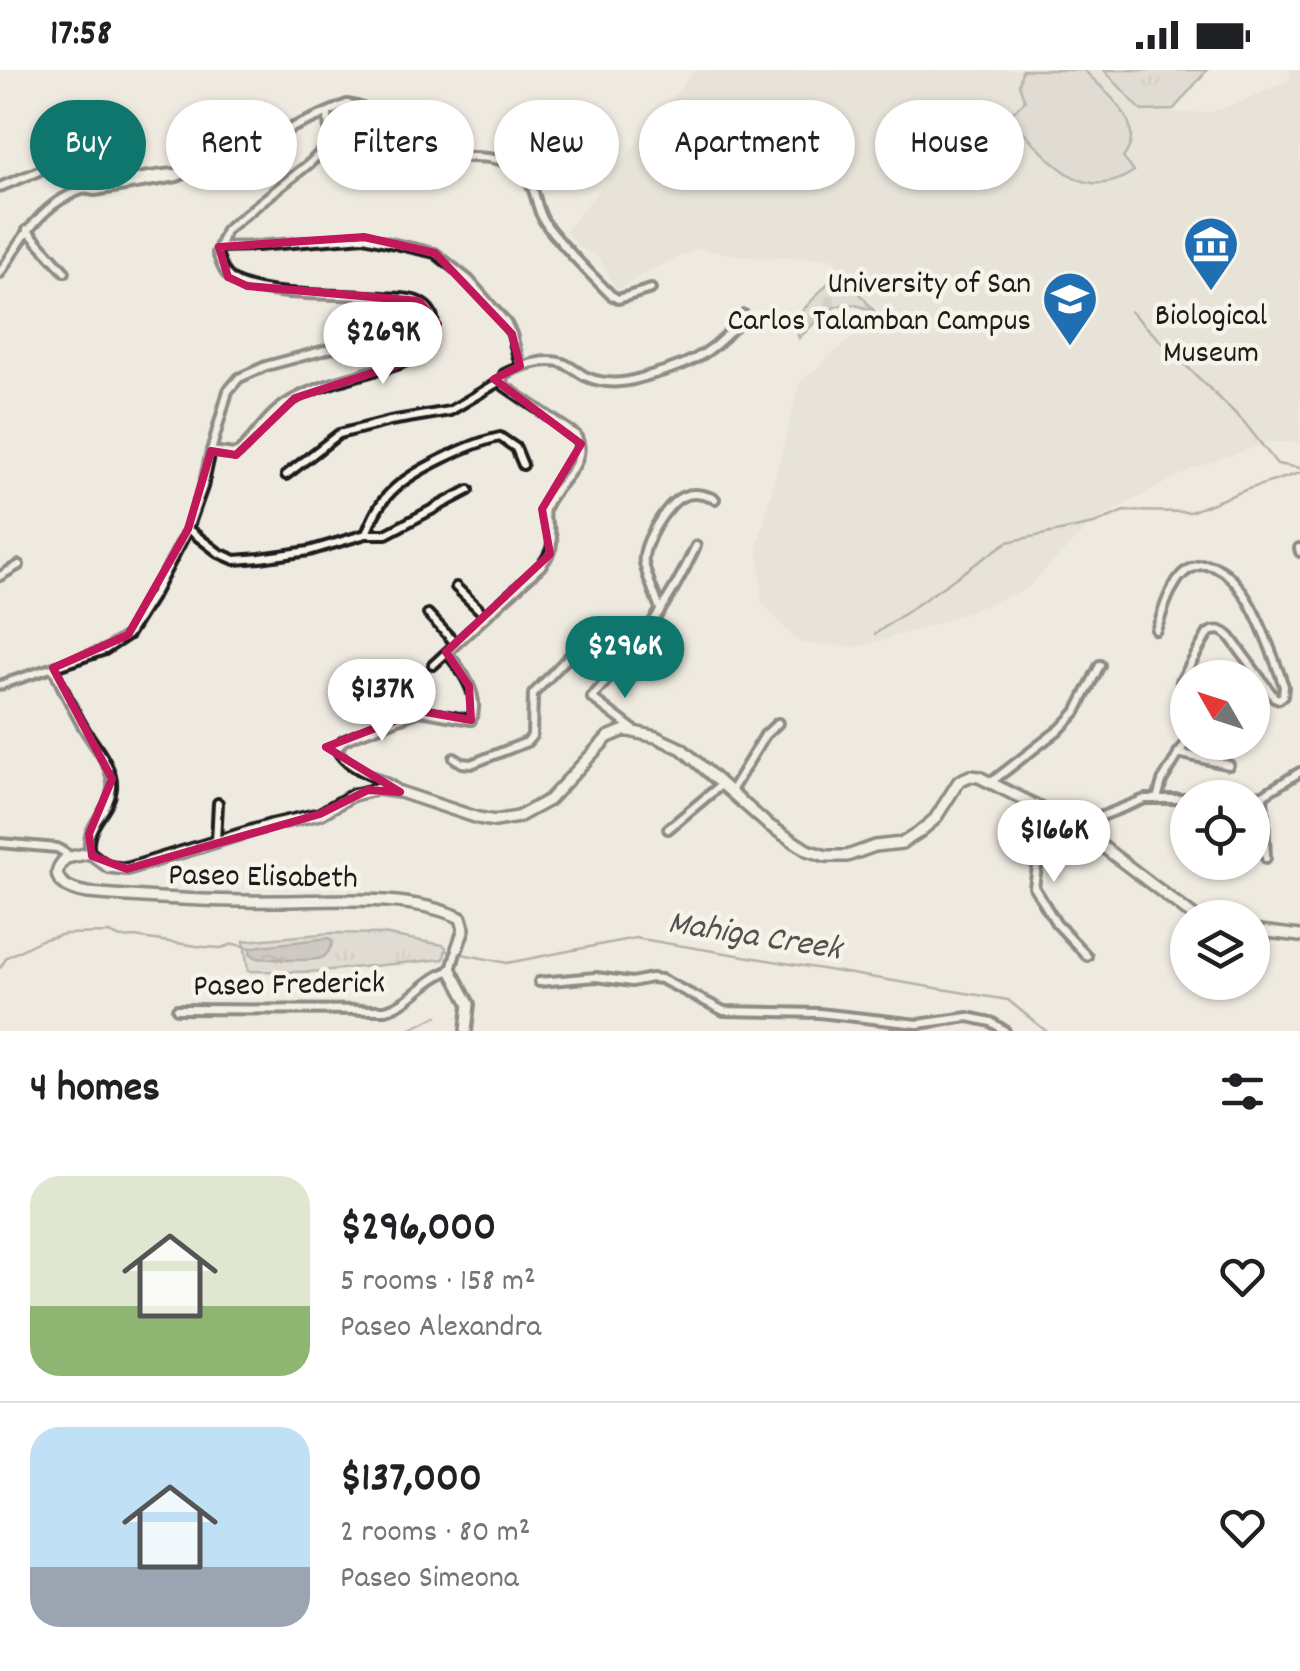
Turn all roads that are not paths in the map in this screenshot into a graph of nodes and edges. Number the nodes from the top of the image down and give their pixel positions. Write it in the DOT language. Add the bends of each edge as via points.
graph roads {
  1 [pos="317,118"];
  2 [pos="317,154"];
  3 [pos="474,157"];
  4 [pos="30,175"];
  5 [pos="0,187"];
  6 [pos="28,230"];
  7 [pos="219,246"];
  8 [pos="64,272"];
  9 [pos="0,273"];
  10 [pos="650,289"];
  11 [pos="744,315"];
  12 [pos="385,334"];
  13 [pos="520,366"];
  14 [pos="502,380"];
  15 [pos="211,451"];
  16 [pos="523,465"];
  17 [pos="286,475"];
  18 [pos="469,490"];
  19 [pos="716,499"];
  20 [pos="188,530"];
  21 [pos="366,534"];
  22 [pos="696,546"];
  23 [pos="19,566"];
  24 [pos="0,576"];
  25 [pos="456,587"];
  26 [pos="661,610"];
  27 [pos="428,614"];
  28 [pos="485,616"];
  29 [pos="1156,630"];
  30 [pos="455,644"];
  31 [pos="446,653"];
  32 [pos="1193,660"];
  33 [pos="1247,660"];
  34 [pos="1100,664"];
  35 [pos="433,665"];
  36 [pos="53,668"];
  37 [pos="610,678"];
  38 [pos="0,685"];
  39 [pos="1270,692"];
  40 [pos="778,723"];
  41 [pos="634,731"];
  42 [pos="454,758"];
  43 [pos="1174,760"];
  44 [pos="1208,760"];
  45 [pos="1229,765"];
  46 [pos="1300,772"];
  47 [pos="990,782"];
  48 [pos="727,787"];
  49 [pos="1270,789"];
  50 [pos="400,792"];
  51 [pos="1157,799"];
  52 [pos="1170,799"];
  53 [pos="218,804"];
  54 [pos="1046,810"];
  55 [pos="1092,820"];
  56 [pos="1073,824"];
  57 [pos="668,829"];
  58 [pos="1087,833"];
  59 [pos="216,841"];
  60 [pos="0,843"];
  61 [pos="90,853"];
  62 [pos="71,856"];
  63 [pos="1173,900"];
  64 [pos="1270,932"];
  65 [pos="1300,936"];
  66 [pos="455,953"];
  67 [pos="1087,956"];
  68 [pos="451,970"];
  69 [pos="539,982"];
  70 [pos="177,1010"];
  71 [pos="466,1031"];
  72 [pos="1005,1031"];
  1 -- 6 [label="street" via="186,173 94,184 49,207"];
  2 -- 7 [label="street" via="226,230"];
  3 -- 10 [label="street" via="506,161 528,179 545,224 611,295"];
  4 -- 5 [label="street"];
  6 -- 8 [label="street"];
  6 -- 9 [label="street"];
  7 -- 13 [label="street" via="364,237 435,253 507,324"];
  7 -- 15 [label="street" via="228,277 247,286 418,301 434,329 403,363 295,398 273,412 239,452"];
  11 -- 13 [label="street" via="696,360 622,384 582,376 562,363"];
  12 -- 15 [label="street" via="239,378 228,391"];
  13 -- 14 [label="street"];
  14 -- 17 [label="street" via="450,411 339,434"];
  14 -- 28 [label="street" via="581,444 568,477 546,504 550,554"];
  15 -- 20 [label="street"];
  16 -- 21 [label="street" via="516,448 500,436 470,446 392,490"];
  18 -- 21 [label="street" via="386,534"];
  19 -- 26 [label="street" via="679,496 646,546 644,560"];
  20 -- 21 [label="street" via="235,560"];
  20 -- 36 [label="street" via="128,635"];
  22 -- 26 [label="street"];
  23 -- 24 [label="street"];
  25 -- 28 [label="street"];
  26 -- 37 [label="street"];
  27 -- 30 [label="street"];
  28 -- 30 [label="street"];
  29 -- 39 [label="street" via="1184,572 1214,565 1246,597 1284,686 1279,698"];
  30 -- 31 [label="street"];
  31 -- 35 [label="street"];
  31 -- 50 [label="street" via="469,686 475,709 470,720 420,711 354,736 338,749 349,763"];
  32 -- 33 [label="street" via="1214,630 1230,637"];
  34 -- 47 [label="street" via="1062,728"];
  36 -- 38 [label="street"];
  36 -- 61 [label="street" via="112,780 89,834"];
  37 -- 41 [label="street" via="591,696"];
  37 -- 42 [label="street" via="573,652 533,694 527,742 471,764"];
  40 -- 48 [label="street"];
  41 -- 48 [label="street" via="682,750"];
  41 -- 50 [label="street" via="608,737 549,800 518,817 478,818"];
  43 -- 51 [label="street"];
  44 -- 45 [label="street"];
  46 -- 49 [label="street"];
  47 -- 48 [label="street" via="963,778 918,834 847,856 807,850"];
  47 -- 54 [label="street"];
  48 -- 57 [label="street"];
  50 -- 59 [label="street" via="368,790 320,814"];
  51 -- 52 [label="street"];
  51 -- 55 [label="street"];
  53 -- 59 [label="street"];
  54 -- 56 [label="street"];
  54 -- 67 [label="street" via="1034,888"];
  55 -- 56 [label="street"];
  55 -- 58 [label="street"];
  56 -- 58 [label="street"];
  58 -- 63 [label="street"];
  59 -- 61 [label="street" via="122,869 104,866"];
  60 -- 62 [label="street" via="57,848"];
  61 -- 62 [label="street"];
  62 -- 66 [label="street, Paseo Elisabeth" via="60,863 58,877 81,892 416,906 461,918"];
  64 -- 65 [label="street"];
  66 -- 68 [label="street, Paseo Elisabeth"];
  68 -- 70 [label="street, Paseo Frederick" via="386,1010"];
  68 -- 71 [label="street" via="468,998"];
  69 -- 72 [label="street" via="661,979 724,1011 918,1024 968,1017"];
}
